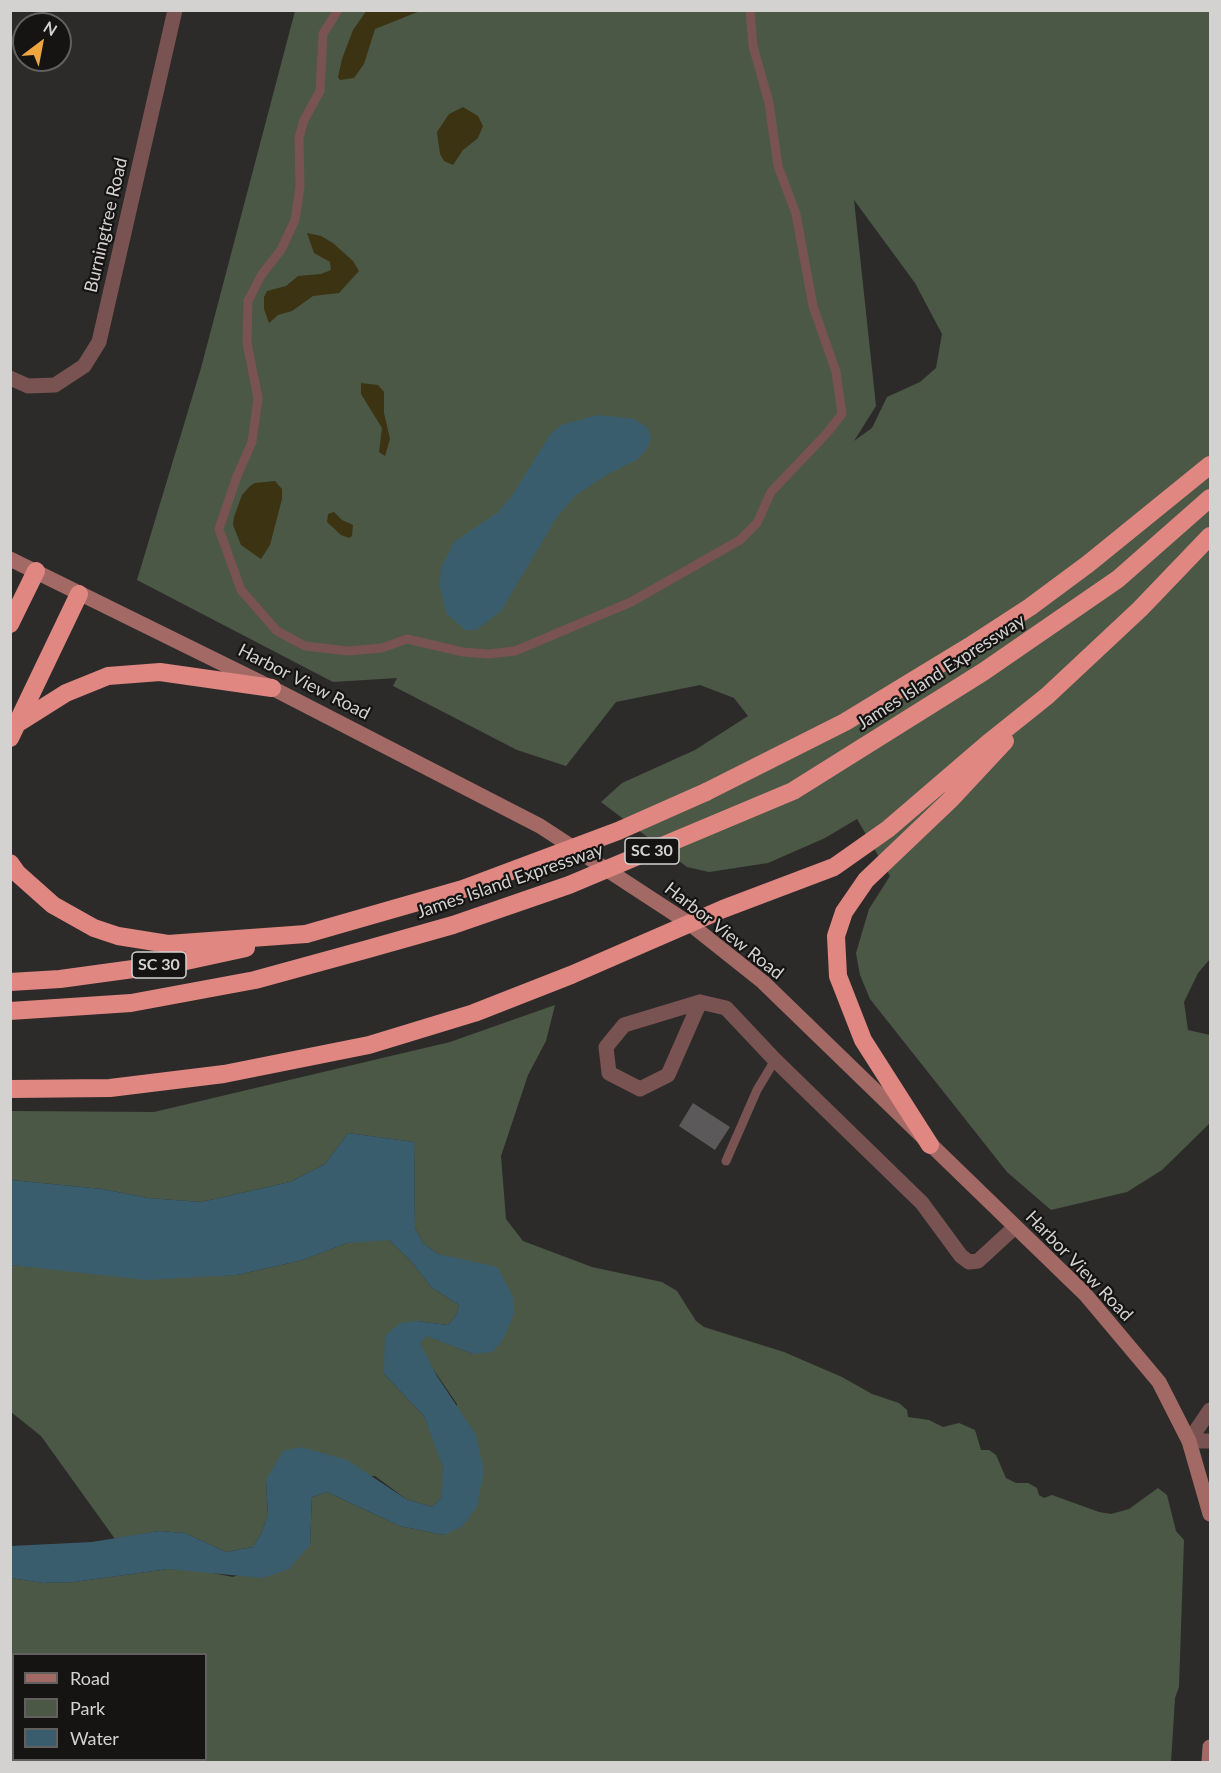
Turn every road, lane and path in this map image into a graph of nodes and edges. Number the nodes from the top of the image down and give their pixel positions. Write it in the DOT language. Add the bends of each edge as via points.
graph roads {
  1 [pos="175,10"];
  2 [pos="338,10"];
  3 [pos="750,10"];
  4 [pos="10,378"];
  5 [pos="1210,465"];
  6 [pos="1210,498"];
  7 [pos="1210,536"];
  8 [pos="10,559"];
  9 [pos="36,572"];
  10 [pos="79,594"];
  11 [pos="10,624"];
  12 [pos="272,688"];
  13 [pos="1047,696"];
  14 [pos="20,722"];
  15 [pos="10,738"];
  16 [pos="10,863"];
  17 [pos="690,924"];
  18 [pos="306,934"];
  19 [pos="10,982"];
  20 [pos="700,1002"];
  21 [pos="10,1011"];
  22 [pos="775,1060"];
  23 [pos="10,1089"];
  24 [pos="930,1145"];
  25 [pos="726,1161"];
  26 [pos="1015,1227"];
  27 [pos="1210,1410"];
  28 [pos="1189,1441"];
  29 [pos="1210,1442"];
  30 [pos="1210,1514"];
  31 [pos="1210,1748"];
  32 [pos="1209,1762"];
  1 -- 4 [label="street, Burningtree Road" via="99,342 84,366 55,385 28,386"];
  2 -- 3 [label="lane" via="323,34 320,91 299,138 300,187 295,220 248,301 247,343 258,398 252,442 219,530 241,590 277,632 305,646 348,651 382,648 407,639 488,654 515,651 611,611 740,540 756,523 771,492 842,414 836,372 813,306 796,214 778,166 770,103 753,46"];
  5 -- 18 [label="highway, James Island Expressway / SC 30, bridge" via="1030,607 844,722 766,763 618,831 463,889"];
  6 -- 21 [label="highway, James Island Expressway / SC 30, bridge" via="1118,579 983,672 793,791 569,885 368,950 255,980 131,1003"];
  7 -- 13 [label="highway" via="1140,609"];
  8 -- 9 [label="main road, Harbor View Road"];
  9 -- 10 [label="main road, Harbor View Road"];
  9 -- 11 [label="highway"];
  10 -- 12 [label="main road, Harbor View Road"];
  10 -- 14 [label="highway"];
  12 -- 14 [label="highway" via="160,672 108,676 66,693"];
  12 -- 17 [label="main road, Harbor View Road" via="540,826"];
  13 -- 17 [label="highway" via="856,854 794,884"];
  13 -- 24 [label="highway" via="950,800 866,880 844,912 836,936 838,976 863,1040"];
  14 -- 15 [label="highway"];
  16 -- 18 [label="highway" via="53,905 79,921 118,936 168,944"];
  17 -- 23 [label="highway" via="485,1009 369,1045 224,1074 122,1087"];
  17 -- 24 [label="main road, Harbor View Road" via="763,982"];
  18 -- 19 [label="highway, James Island Expressway / SC 30" via="177,963"];
  20 -- 20 [label="street" via="668,1075 640,1089 609,1073 606,1047 624,1025"];
  20 -- 22 [label="street" via="726,1008"];
  22 -- 25 [label="lane"];
  22 -- 26 [label="street" via="922,1203 969,1262 978,1261"];
  24 -- 26 [label="main road, Harbor View Road"];
  26 -- 28 [label="main road, Harbor View Road" via="1085,1294 1159,1382"];
  27 -- 28 [label="street"];
  28 -- 29 [label="street"];
  28 -- 30 [label="main road, Harbor View Road"];
  31 -- 32 [label="main road"];
}
